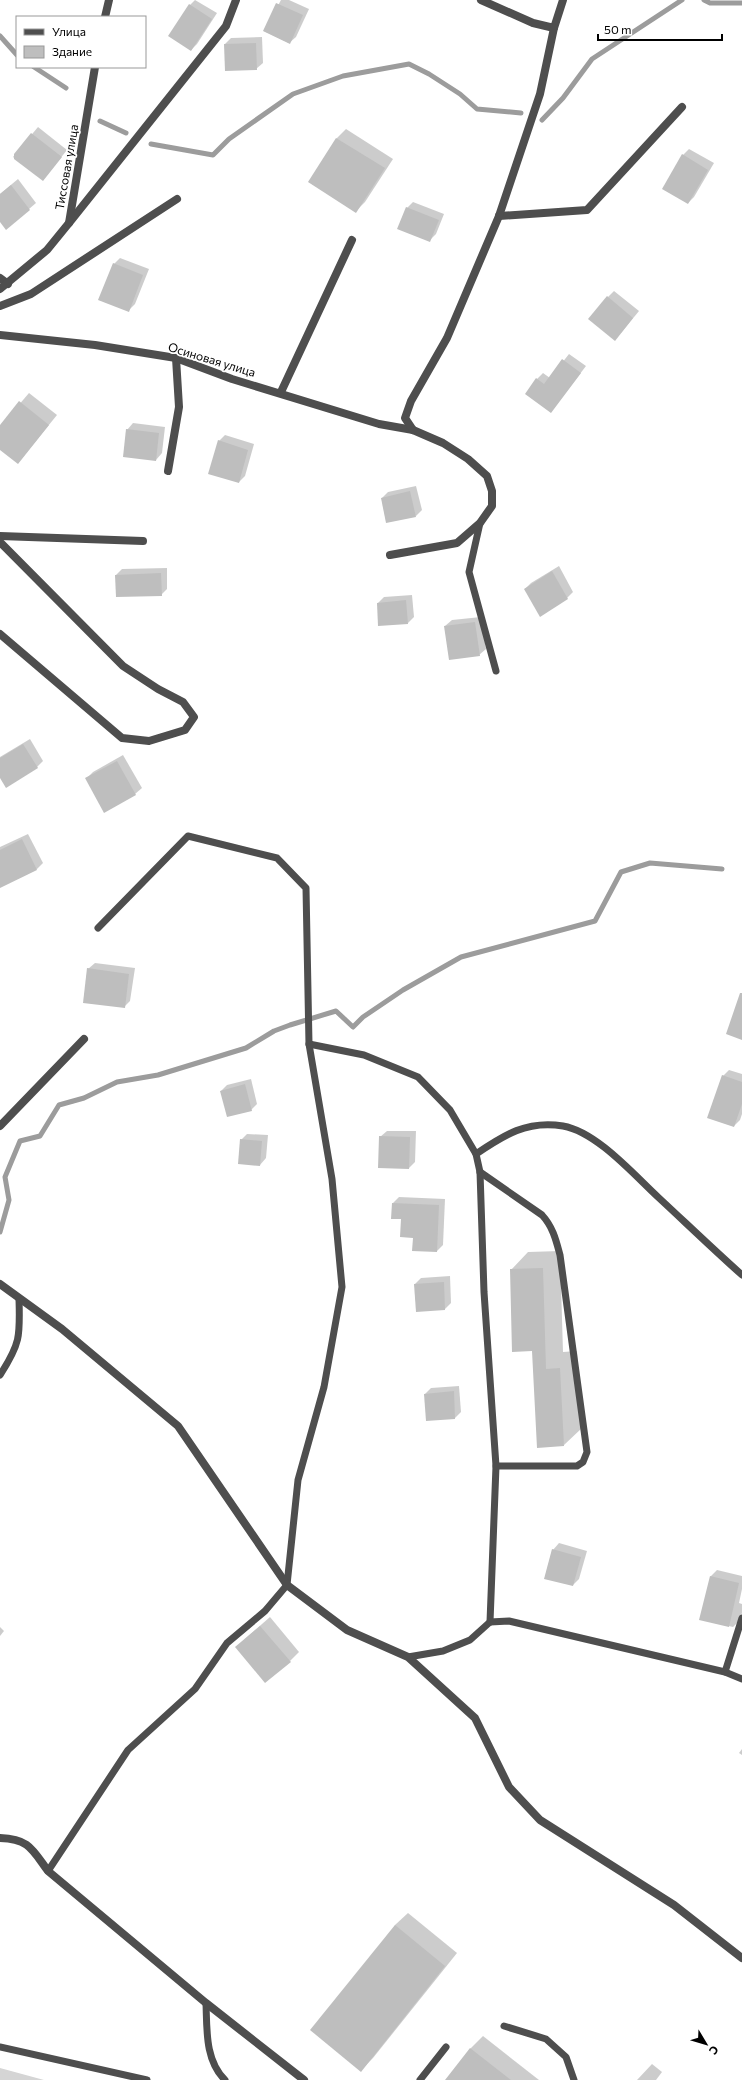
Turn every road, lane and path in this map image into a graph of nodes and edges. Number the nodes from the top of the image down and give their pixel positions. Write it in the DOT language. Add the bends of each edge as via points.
graph roads {
  1 [pos="109,0"];
  2 [pos="236,0"];
  3 [pos="481,0"];
  4 [pos="563,0"];
  5 [pos="105,16"];
  6 [pos="554,28"];
  7 [pos="95,68"];
  8 [pos="682,106"];
  9 [pos="177,199"];
  10 [pos="499,216"];
  11 [pos="69,223"];
  12 [pos="352,240"];
  13 [pos="0,278"];
  14 [pos="8,284"];
  15 [pos="0,289"];
  16 [pos="0,306"];
  17 [pos="0,335"];
  18 [pos="176,358"];
  19 [pos="281,392"];
  20 [pos="413,430"];
  21 [pos="168,471"];
  22 [pos="480,523"];
  23 [pos="0,536"];
  24 [pos="143,541"];
  25 [pos="0,542"];
  26 [pos="390,555"];
  27 [pos="0,634"];
  28 [pos="496,671"];
  29 [pos="98,928"];
  30 [pos="84,1039"];
  31 [pos="309,1044"];
  32 [pos="0,1126"];
  33 [pos="476,1154"];
  34 [pos="480,1172"];
  35 [pos="742,1275"];
  36 [pos="0,1284"];
  37 [pos="18,1299"];
  38 [pos="0,1375"];
  39 [pos="496,1466"];
  40 [pos="287,1585"];
  41 [pos="742,1618"];
  42 [pos="490,1622"];
  43 [pos="408,1657"];
  44 [pos="725,1672"];
  45 [pos="742,1679"];
  46 [pos="0,1838"];
  47 [pos="48,1870"];
  48 [pos="742,1958"];
  49 [pos="206,2003"];
  50 [pos="504,2026"];
  51 [pos="0,2047"];
  52 [pos="446,2047"];
  53 [pos="147,2080"];
  54 [pos="225,2080"];
  55 [pos="304,2080"];
  56 [pos="420,2080"];
  57 [pos="574,2080"];
  1 -- 5 [label="street"];
  2 -- 11 [label="street" via="226,26"];
  3 -- 6 [label="street" via="533,24"];
  4 -- 6 [label="street"];
  6 -- 10 [label="street" via="540,94"];
  7 -- 11 [label="street, Тиссовая улица"];
  8 -- 10 [label="street" via="587,210"];
  9 -- 16 [label="street" via="31,294"];
  10 -- 20 [label="street" via="447,338 411,401 405,418"];
  11 -- 14 [label="street, Тиссовая улица" via="47,250"];
  12 -- 19 [label="street"];
  13 -- 14 [label="street"];
  14 -- 15 [label="street, Тиссовая улица"];
  17 -- 18 [label="street, Осиновая улица" via="95,344"];
  18 -- 19 [label="street, Осиновая улица" via="232,379"];
  18 -- 21 [label="street" via="179,407"];
  19 -- 20 [label="street, Осиновая улица" via="379,424"];
  20 -- 22 [label="street, Осиновая улица" via="443,443 468,459 487,476 492,491 492,506"];
  22 -- 26 [label="street, Осиновая улица" via="457,543"];
  22 -- 28 [label="lane" via="469,572"];
  23 -- 24 [label="street"];
  25 -- 27 [label="street" via="124,666 183,702 194,717 185,730 149,741 122,738"];
  29 -- 31 [label="lane" via="188,836 277,858 306,888"];
  30 -- 32 [label="street"];
  31 -- 33 [label="lane" via="364,1055 418,1077 450,1110"];
  31 -- 40 [label="lane" via="332,1179 342,1287 324,1387 298,1480"];
  33 -- 34 [label="lane"];
  33 -- 35 [label="lane" via="502,1136 531,1126 563,1126 579,1131 605,1149"];
  34 -- 39 [label="lane" via="484,1292"];
  34 -- 39 [label="lane" via="542,1215 550,1224 560,1255 587,1452 583,1462 577,1466"];
  36 -- 37 [label="street"];
  37 -- 38 [label="lane" via="19,1339"];
  37 -- 40 [label="street" via="62,1329 178,1426"];
  39 -- 42 [label="lane"];
  40 -- 43 [label="street" via="347,1630"];
  40 -- 47 [label="lane" via="265,1611 227,1643 195,1689 128,1750"];
  41 -- 44 [label="lane"];
  42 -- 43 [label="lane" via="470,1640 442,1651"];
  42 -- 44 [label="lane" via="509,1621"];
  43 -- 48 [label="street" via="475,1718 509,1786 540,1820 674,1905"];
  44 -- 45 [label="lane"];
  46 -- 47 [label="street" via="18,1840 31,1847"];
  47 -- 49 [label="street"];
  49 -- 54 [label="lane" via="208,2046 218,2073"];
  49 -- 55 [label="street"];
  50 -- 57 [label="lane" via="546,2039 566,2056"];
  51 -- 53 [label="lane"];
  52 -- 56 [label="lane"];
}
